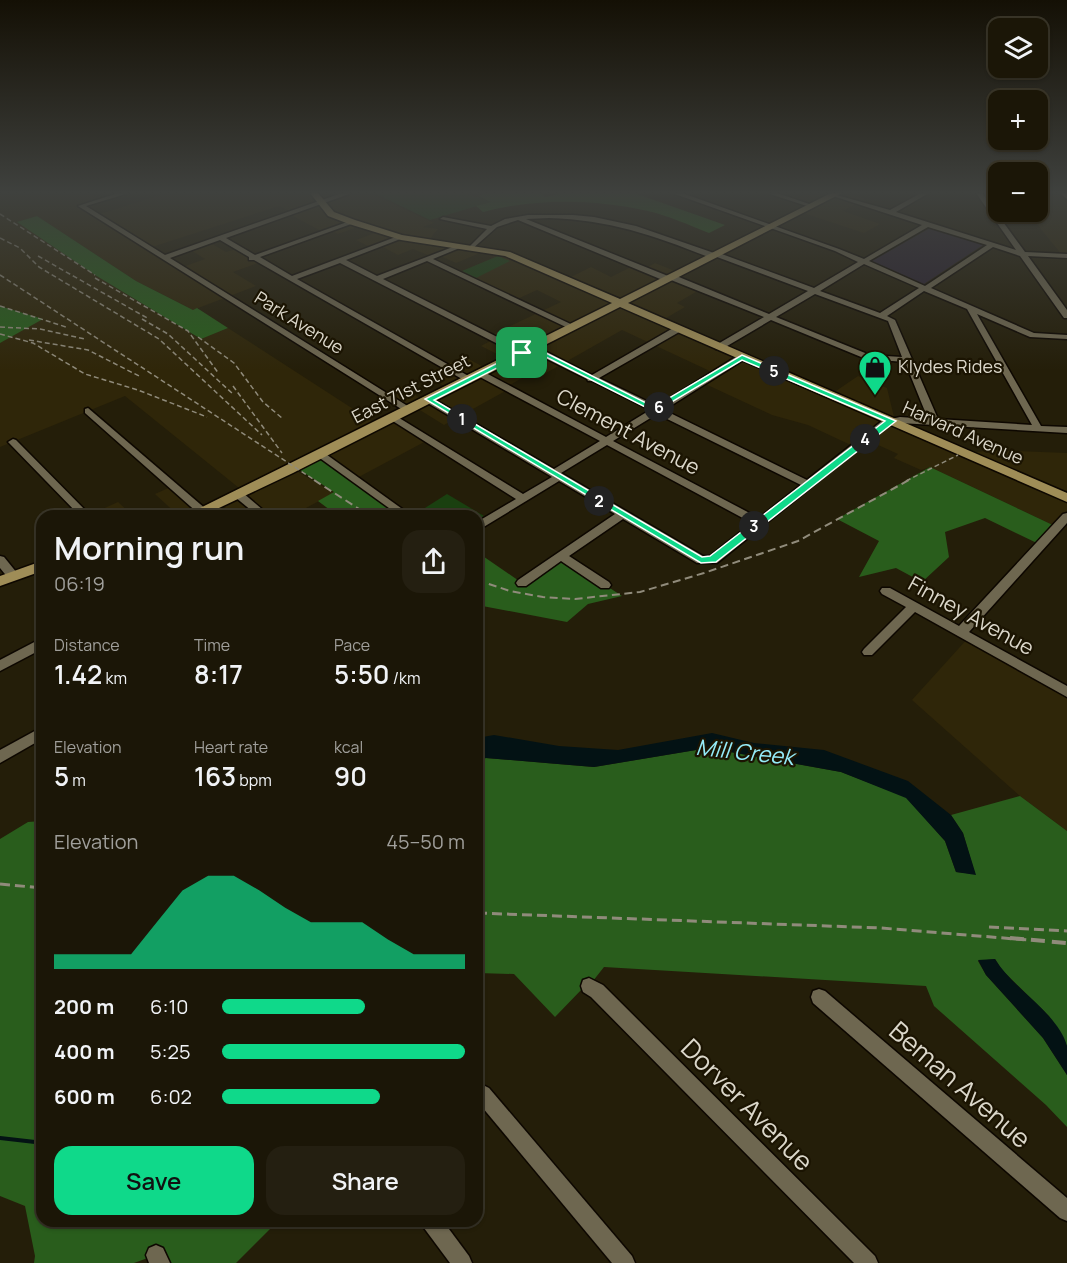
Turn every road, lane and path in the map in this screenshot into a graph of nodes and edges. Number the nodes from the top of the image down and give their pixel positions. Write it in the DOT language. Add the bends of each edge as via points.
graph roads {
  1 [pos="153,252"];
  2 [pos="181,252"];
  3 [pos="243,252"];
  4 [pos="269,252"];
  5 [pos="361,252"];
  6 [pos="445,252"];
  7 [pos="491,252"];
  8 [pos="604,252"];
  9 [pos="707,252"];
  10 [pos="722,252"];
  11 [pos="838,252"];
  12 [pos="881,252"];
  13 [pos="981,252"];
  14 [pos="1015,252"];
  15 [pos="1022,254"];
  16 [pos="716,255"];
  17 [pos="1067,256"];
  18 [pos="163,258"];
  19 [pos="252,258"];
  20 [pos="428,259"];
  21 [pos="340,260"];
  22 [pos="864,262"];
  23 [pos="378,278"];
  24 [pos="670,278"];
  25 [pos="290,279"];
  26 [pos="925,288"];
  27 [pos="815,290"];
  28 [pos="619,304"];
  29 [pos="970,308"];
  30 [pos="883,315"];
  31 [pos="1067,316"];
  32 [pos="770,317"];
  33 [pos="573,327"];
  34 [pos="678,329"];
  35 [pos="1067,337"];
  36 [pos="719,347"];
  37 [pos="527,350"];
  38 [pos="742,357"];
  39 [pos="908,360"];
  40 [pos="481,374"];
  41 [pos="591,379"];
  42 [pos="469,380"];
  43 [pos="429,399"];
  44 [pos="409,410"];
  45 [pos="655,410"];
  46 [pos="88,411"];
  47 [pos="393,418"];
  48 [pos="892,421"];
  49 [pos="934,422"];
  50 [pos="1038,428"];
  51 [pos="1067,430"];
  52 [pos="607,441"];
  53 [pos="13,442"];
  54 [pos="320,454"];
  55 [pos="557,475"];
  56 [pos="807,484"];
  57 [pos="239,495"];
  58 [pos="1067,498"];
  59 [pos="523,499"];
  60 [pos="80,510"];
  61 [pos="201,510"];
  62 [pos="207,510"];
  63 [pos="258,510"];
  64 [pos="399,510"];
  65 [pos="622,514"];
  66 [pos="1067,516"];
  67 [pos="758,522"];
  68 [pos="483,523"];
  69 [pos="561,556"];
  70 [pos="0,560"];
  71 [pos="36,568"];
  72 [pos="7,578"];
  73 [pos="522,583"];
  74 [pos="605,585"];
  75 [pos="886,591"];
  76 [pos="914,606"];
  77 [pos="961,632"];
  78 [pos="36,646"];
  79 [pos="868,652"];
  80 [pos="0,666"];
  81 [pos="1067,692"];
  82 [pos="36,736"];
  83 [pos="0,757"];
  84 [pos="589,986"];
  85 [pos="819,997"];
  86 [pos="483,1094"];
  87 [pos="1067,1210"];
  88 [pos="435,1227"];
  89 [pos="462,1263"];
  90 [pos="625,1263"];
  91 [pos="868,1263"];
  1 -- 18 [label="street, Park Avenue"];
  2 -- 18 [label="street"];
  3 -- 19 [label="street"];
  4 -- 19 [label="street"];
  5 -- 21 [label="street"];
  6 -- 20 [label="street"];
  7 -- 28 [label="main road, Harvard Avenue" via="507,255"];
  8 -- 24 [label="street"];
  9 -- 16 [label="street"];
  10 -- 16 [label="main road, East 71st Street"];
  11 -- 22 [label="street"];
  12 -- 22 [label="street"];
  13 -- 26 [label="street"];
  14 -- 15 [label="street"];
  15 -- 17 [label="street"];
  15 -- 31 [label="street"];
  16 -- 24 [label="main road, East 71st Street"];
  16 -- 27 [label="street"];
  18 -- 44 [label="street, Park Avenue"];
  19 -- 25 [label="street"];
  20 -- 23 [label="street"];
  20 -- 33 [label="street"];
  21 -- 23 [label="street"];
  21 -- 25 [label="street"];
  22 -- 26 [label="street"];
  22 -- 27 [label="street"];
  23 -- 37 [label="street"];
  24 -- 28 [label="main road, East 71st Street"];
  24 -- 32 [label="street"];
  25 -- 42 [label="street"];
  26 -- 29 [label="street"];
  26 -- 30 [label="street"];
  27 -- 30 [label="street"];
  27 -- 32 [label="street"];
  28 -- 33 [label="main road, East 71st Street"];
  28 -- 34 [label="main road, Harvard Avenue"];
  29 -- 35 [label="street" via="1033,335"];
  29 -- 50 [label="street"];
  30 -- 39 [label="street" via="891,320"];
  32 -- 36 [label="street"];
  32 -- 39 [label="street" via="869,357"];
  33 -- 37 [label="main road, East 71st Street"];
  34 -- 36 [label="main road, Harvard Avenue"];
  34 -- 41 [label="street"];
  36 -- 38 [label="main road, Harvard Avenue"];
  37 -- 40 [label="main road, East 71st Street"];
  37 -- 41 [label="street"];
  38 -- 45 [label="street"];
  38 -- 48 [label="main road, Harvard Avenue"];
  39 -- 49 [label="street"];
  40 -- 42 [label="main road, East 71st Street"];
  40 -- 52 [label="street, Clement Avenue"];
  41 -- 45 [label="street"];
  42 -- 43 [label="main road, East 71st Street"];
  43 -- 44 [label="main road, East 71st Street"];
  43 -- 55 [label="street"];
  44 -- 47 [label="main road, East 71st Street"];
  45 -- 52 [label="street"];
  45 -- 56 [label="street"];
  46 -- 61 [label="street"];
  47 -- 54 [label="main road, East 71st Street"];
  47 -- 59 [label="street"];
  48 -- 49 [label="street"];
  48 -- 56 [label="street"];
  48 -- 58 [label="main road, Harvard Avenue"];
  49 -- 50 [label="street"];
  50 -- 51 [label="street"];
  52 -- 55 [label="street"];
  52 -- 67 [label="street, Clement Avenue"];
  53 -- 60 [label="street"];
  54 -- 57 [label="main road, East 71st Street"];
  54 -- 64 [label="street"];
  55 -- 59 [label="street"];
  55 -- 65 [label="street"];
  56 -- 67 [label="street"];
  57 -- 62 [label="main road, East 71st Street"];
  57 -- 63 [label="street"];
  59 -- 68 [label="street"];
  65 -- 67 [label="street" via="707,561"];
  65 -- 69 [label="street"];
  66 -- 77 [label="street"];
  69 -- 73 [label="street"];
  69 -- 74 [label="street"];
  70 -- 72 [label="street"];
  71 -- 72 [label="main road"];
  75 -- 76 [label="street, Finney Avenue"];
  76 -- 77 [label="street, Finney Avenue"];
  76 -- 79 [label="street"];
  77 -- 81 [label="street, Finney Avenue"];
  78 -- 80 [label="street"];
  82 -- 83 [label="street"];
  84 -- 91 [label="street, Dorver Avenue"];
  85 -- 87 [label="street, Beman Avenue"];
  86 -- 90 [label="street"];
  88 -- 89 [label="street"];
}
